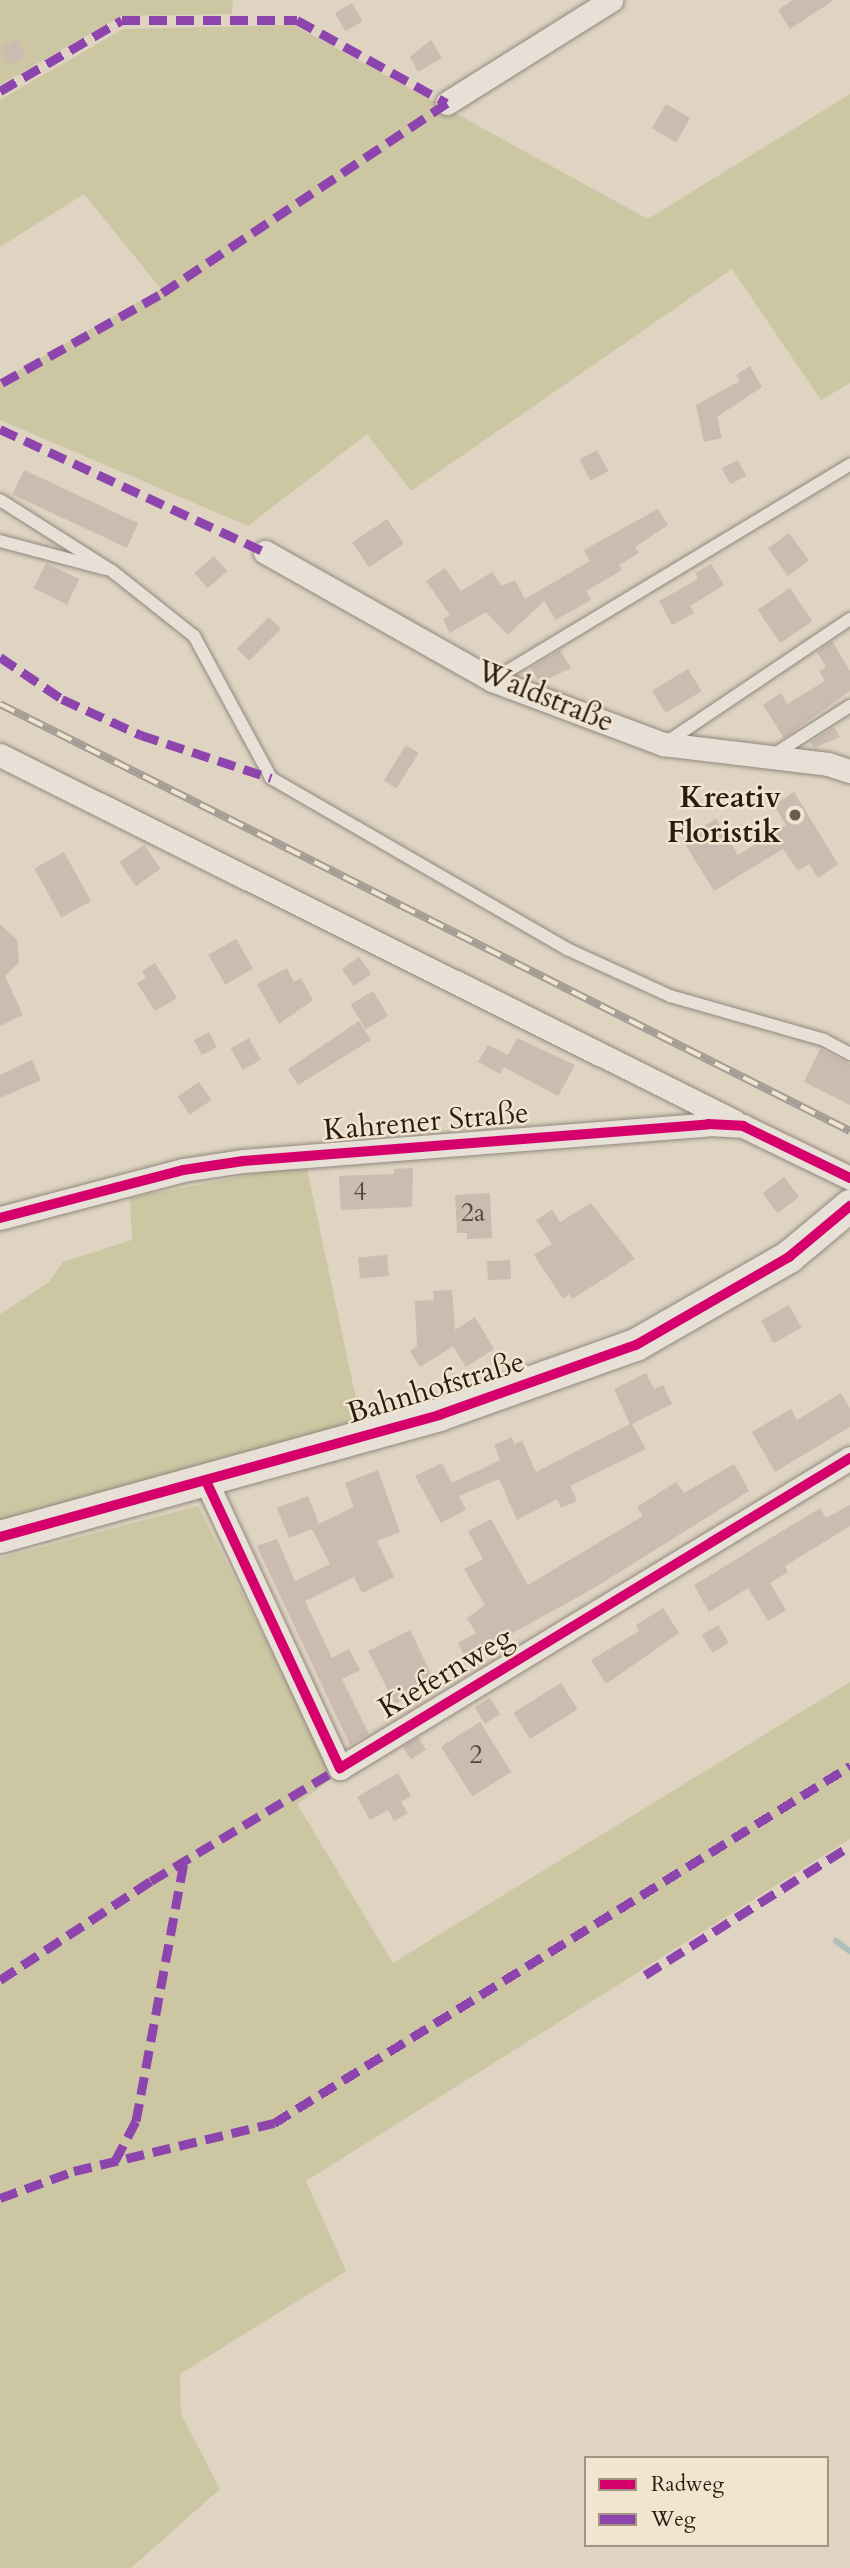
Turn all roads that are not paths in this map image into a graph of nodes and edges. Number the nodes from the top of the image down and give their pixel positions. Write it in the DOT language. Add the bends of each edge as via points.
graph roads {
  1 [pos="611,0"];
  2 [pos="447,103"];
  3 [pos="850,465"];
  4 [pos="0,500"];
  5 [pos="0,541"];
  6 [pos="265,552"];
  7 [pos="112,571"];
  8 [pos="850,619"];
  9 [pos="492,680"];
  10 [pos="850,706"];
  11 [pos="663,744"];
  12 [pos="0,755"];
  13 [pos="769,757"];
  14 [pos="850,771"];
  15 [pos="850,1054"];
  16 [pos="743,1126"];
  17 [pos="850,1178"];
  18 [pos="850,1206"];
  19 [pos="0,1218"];
  20 [pos="850,1458"];
  21 [pos="206,1480"];
  22 [pos="0,1537"];
  1 -- 2 [label="street"];
  3 -- 9 [label="lane"];
  4 -- 7 [label="lane"];
  5 -- 7 [label="lane"];
  6 -- 9 [label="street, Waldstraße"];
  7 -- 15 [label="lane" via="194,636 271,778 567,949 670,996 824,1040"];
  8 -- 11 [label="lane"];
  9 -- 11 [label="street, Waldstraße"];
  10 -- 13 [label="lane"];
  11 -- 13 [label="street, Waldstraße"];
  12 -- 16 [label="street, Kahrener Straße"];
  13 -- 14 [label="street, Waldstraße"];
  16 -- 17 [label="street, Kahrener Straße"];
  16 -- 19 [label="street, Kahrener Straße" via="708,1124 243,1161 183,1170"];
  18 -- 21 [label="main road, Bahnhofstraße" via="789,1257 636,1345 439,1415"];
  20 -- 21 [label="street, Kiefernweg" via="340,1768"];
  21 -- 22 [label="main road, Bahnhofstraße"];
}
